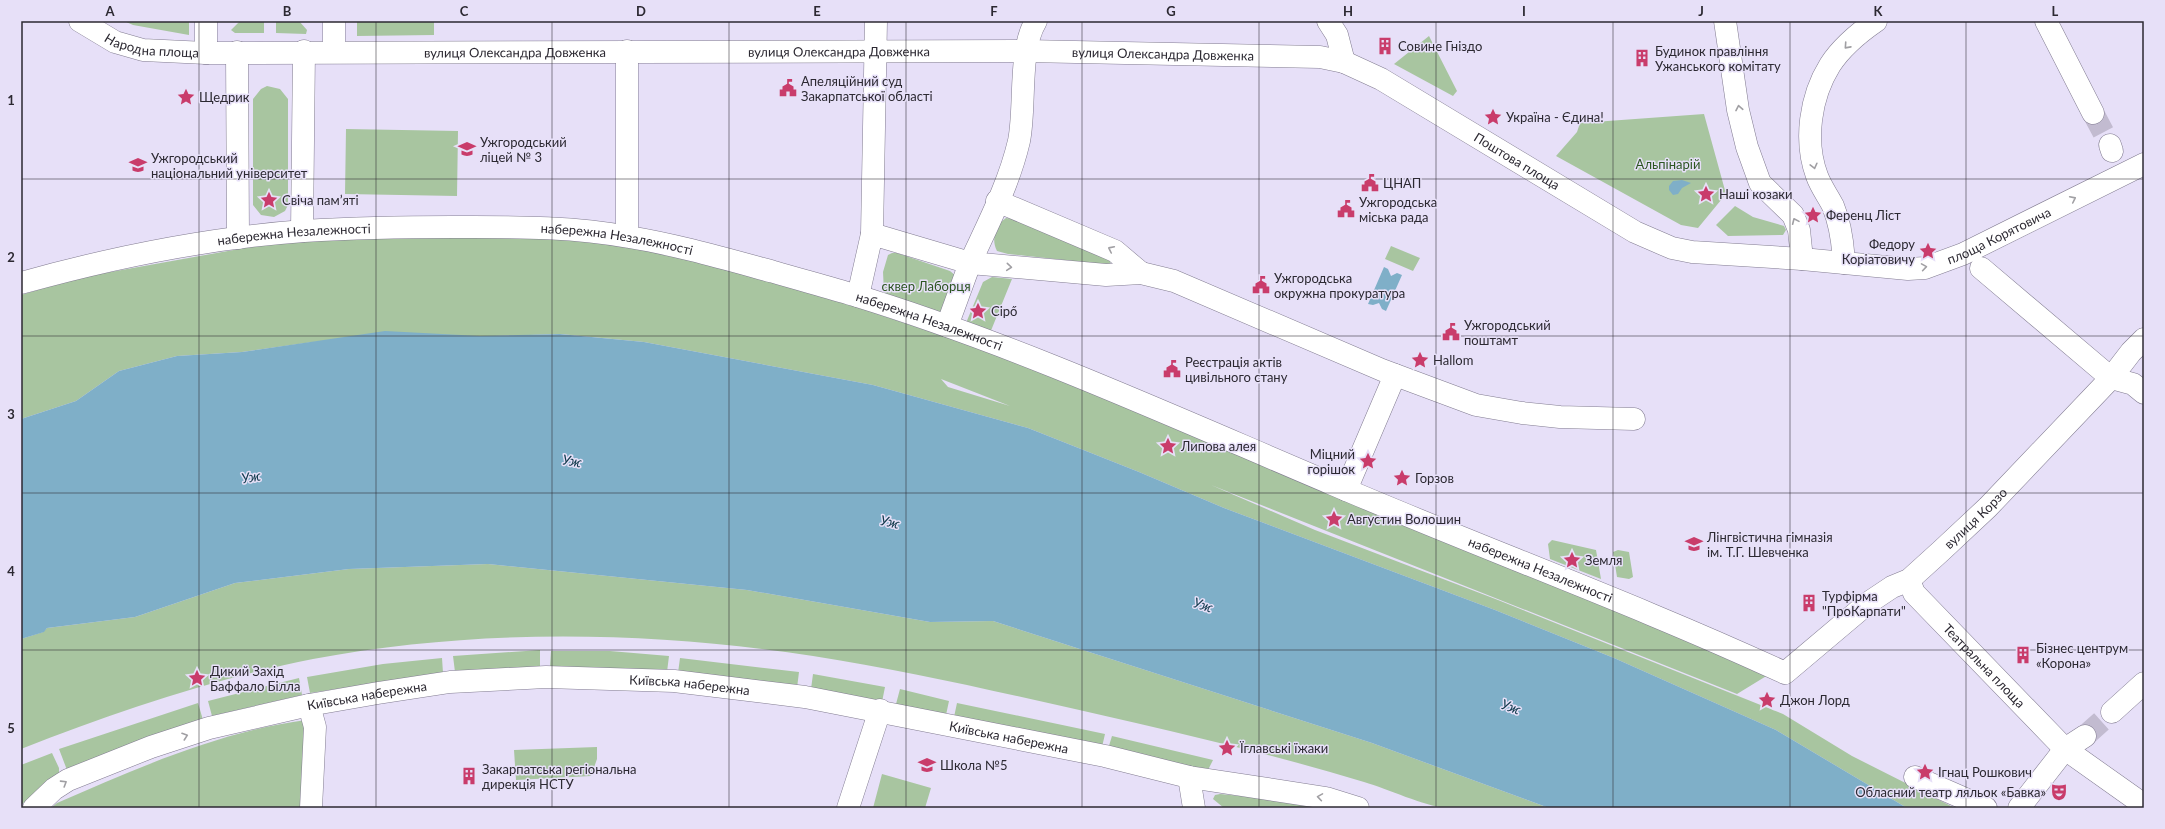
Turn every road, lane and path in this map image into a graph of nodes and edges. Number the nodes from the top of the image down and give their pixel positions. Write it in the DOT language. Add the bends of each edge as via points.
graph roads {
  1 [pos="80,21"];
  2 [pos="206,21"];
  3 [pos="334,21"];
  4 [pos="876,21"];
  5 [pos="1036,21"];
  6 [pos="1328,21"];
  7 [pos="1725,21"];
  8 [pos="1876,21"];
  9 [pos="2046,21"];
  10 [pos="304,51"];
  11 [pos="334,51"];
  12 [pos="627,51"];
  13 [pos="1026,51"];
  14 [pos="206,52"];
  15 [pos="237,52"];
  16 [pos="876,52"];
  17 [pos="1344,62"];
  18 [pos="2093,113"];
  19 [pos="2144,164"];
  20 [pos="998,201"];
  21 [pos="302,228"];
  22 [pos="238,233"];
  23 [pos="872,234"];
  24 [pos="627,236"];
  25 [pos="1802,259"];
  26 [pos="970,263"];
  27 [pos="1844,263"];
  28 [pos="1981,268"];
  29 [pos="1141,273"];
  30 [pos="21,283"];
  31 [pos="861,287"];
  32 [pos="951,317"];
  33 [pos="2144,340"];
  34 [pos="1395,375"];
  35 [pos="2111,378"];
  36 [pos="2144,394"];
  37 [pos="1634,419"];
  38 [pos="1346,490"];
  39 [pos="1908,580"];
  40 [pos="1785,673"];
  41 [pos="2144,683"];
  42 [pos="309,705"];
  43 [pos="880,710"];
  44 [pos="2112,712"];
  45 [pos="2085,736"];
  46 [pos="2065,749"];
  47 [pos="1189,777"];
  48 [pos="1915,777"];
  49 [pos="2144,805"];
  50 [pos="34,808"];
  51 [pos="311,808"];
  52 [pos="848,808"];
  53 [pos="1194,808"];
  54 [pos="1358,808"];
  55 [pos="1986,808"];
  56 [pos="2019,808"];
  1 -- 14 [label="street, Народна площа" via="115,42 143,50"];
  2 -- 14 [label="street, Народна площа"];
  3 -- 11 [label="street"];
  4 -- 16 [label="street"];
  5 -- 13 [label="street"];
  6 -- 17 [label="street" via="1337,35"];
  25 -- 7 [label="street, one-way" via="1799,230 1793,216 1760,183 1748,147 1738,110"];
  8 -- 27 [label="street, one-way" via="1830,64 1812,112 1812,156 1817,177 1833,207 1843,246"];
  9 -- 18 [label="street"];
  10 -- 11 [label="street, Народна площа"];
  10 -- 15 [label="street, Народна площа"];
  10 -- 21 [label="street"];
  11 -- 12 [label="street, вулиця Олександра Довженка"];
  12 -- 16 [label="street, вулиця Олександра Довженка"];
  12 -- 24 [label="street"];
  13 -- 16 [label="street, вулиця Олександра Довженка"];
  13 -- 17 [label="street, вулиця Олександра Довженка" via="1300,56"];
  13 -- 20 [label="street" via="1019,141"];
  14 -- 15 [label="street, Народна площа"];
  15 -- 22 [label="street"];
  16 -- 23 [label="street"];
  17 -- 25 [label="street, Поштова площа" via="1381,79 1636,232 1672,248 1692,252"];
  27 -- 19 [label="street, площа Корятовича, one-way" via="1908,269 1925,268 1963,254"];
  20 -- 26 [label="street"];
  29 -- 20 [label="street, one-way" via="1115,251"];
  21 -- 22 [label="street, набережна Незалежності"];
  21 -- 24 [label="street, набережна Незалежності" via="489,227 582,230"];
  22 -- 30 [label="street, набережна Незалежності" via="122,257"];
  23 -- 26 [label="street"];
  23 -- 31 [label="street"];
  24 -- 31 [label="street, набережна Незалежності"];
  25 -- 27 [label="street, площа Корятовича"];
  26 -- 29 [label="street, one-way" via="1106,275"];
  26 -- 32 [label="street"];
  28 -- 35 [label="street"];
  29 -- 34 [label="street" via="1174,281"];
  31 -- 32 [label="street, набережна Незалежності"];
  32 -- 38 [label="street, набережна Незалежності" via="1144,404"];
  33 -- 35 [label="street, вулиця Корзо"];
  34 -- 37 [label="street" via="1476,405 1522,414"];
  34 -- 38 [label="street"];
  35 -- 36 [label="street" via="2133,384"];
  35 -- 39 [label="street, вулиця Корзо" via="1988,507"];
  38 -- 40 [label="street, набережна Незалежності" via="1610,597"];
  39 -- 40 [label="street, вулиця Корзо" via="1868,603"];
  39 -- 46 [label="street, Театральна площа" via="1914,593"];
  41 -- 44 [label="street"];
  42 -- 43 [label="street, Київська набережна" via="450,682 546,677 674,681 805,697"];
  50 -- 42 [label="street, Київська набережна, one-way" via="68,780 151,747 209,728"];
  42 -- 51 [label="street" via="315,727"];
  43 -- 47 [label="street, Київська набережна" via="1105,756"];
  43 -- 52 [label="street"];
  45 -- 46 [label="street"];
  46 -- 49 [label="street, Театральна площа"];
  46 -- 56 [label="street"];
  47 -- 53 [label="street"];
  54 -- 47 [label="street, Київська набережна, one-way" via="1326,798"];
  48 -- 55 [label="street"];
}
